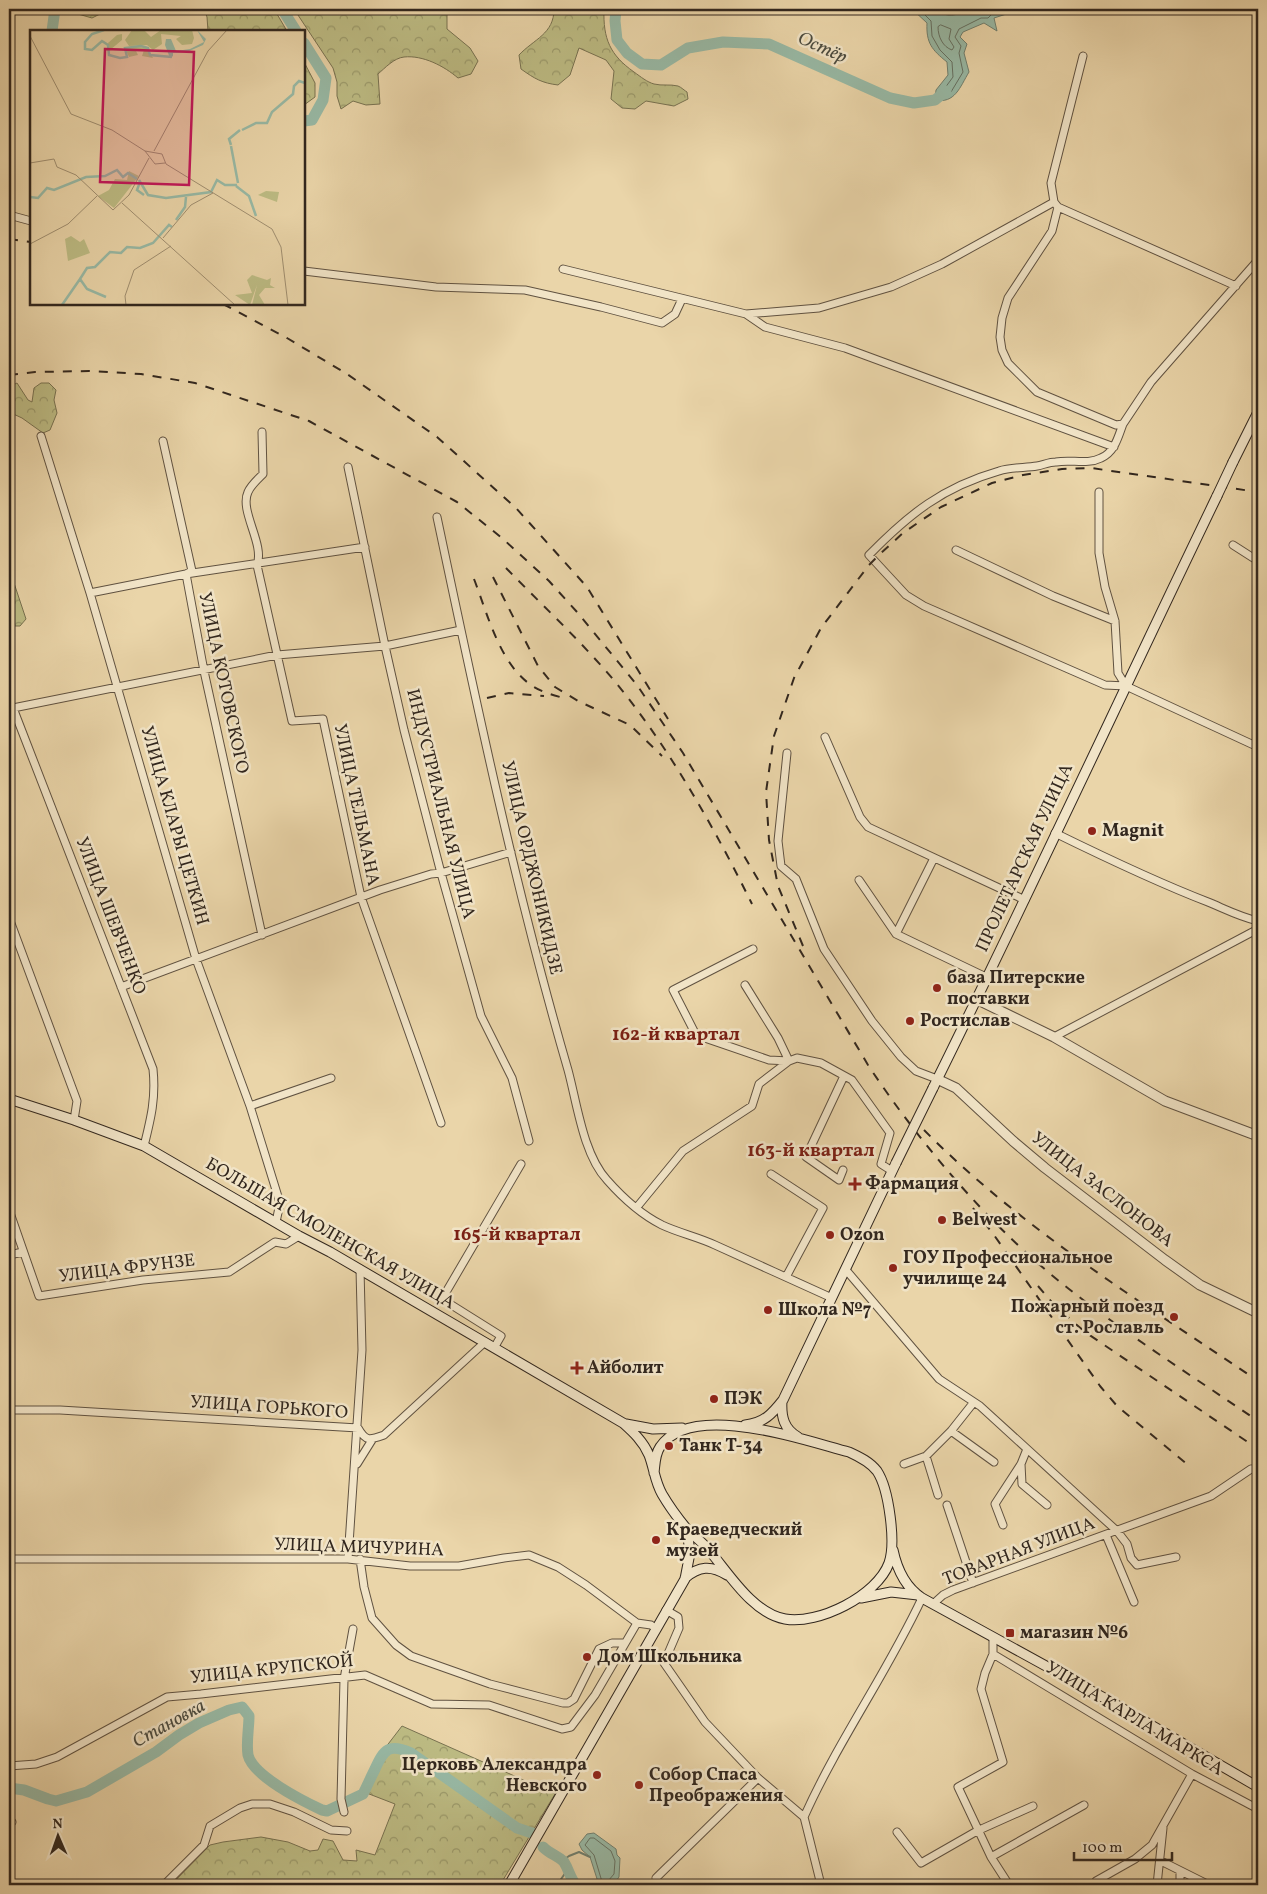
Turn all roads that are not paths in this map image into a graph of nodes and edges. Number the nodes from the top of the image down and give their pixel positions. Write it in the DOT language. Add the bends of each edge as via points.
graph roads {
  1 [pos="1083,56"];
  2 [pos="1056,204"];
  3 [pos="9,215"];
  4 [pos="30,221"];
  5 [pos="1258,260"];
  6 [pos="563,269"];
  7 [pos="305,271"];
  8 [pos="1236,286"];
  9 [pos="682,298"];
  10 [pos="746,314"];
  11 [pos="1258,412"];
  12 [pos="1123,424"];
  13 [pos="262,432"];
  14 [pos="41,436"];
  15 [pos="163,441"];
  16 [pos="1114,447"];
  17 [pos="348,467"];
  18 [pos="1100,492"];
  19 [pos="437,517"];
  20 [pos="1233,545"];
  21 [pos="365,547"];
  22 [pos="956,550"];
  23 [pos="1258,561"];
  24 [pos="257,565"];
  25 [pos="186,574"];
  26 [pos="90,593"];
  27 [pos="1115,621"];
  28 [pos="461,630"];
  29 [pos="385,646"];
  30 [pos="277,655"];
  31 [pos="204,671"];
  32 [pos="1126,686"];
  33 [pos="118,688"];
  34 [pos="11,706"];
  35 [pos="825,737"];
  36 [pos="1258,747"];
  37 [pos="787,753"];
  38 [pos="1055,833"];
  39 [pos="511,852"];
  40 [pos="934,858"];
  41 [pos="441,873"];
  42 [pos="858,880"];
  43 [pos="361,897"];
  44 [pos="1025,900"];
  45 [pos="9,918"];
  46 [pos="1258,922"];
  47 [pos="1258,929"];
  48 [pos="896,934"];
  49 [pos="262,935"];
  50 [pos="753,949"];
  51 [pos="196,959"];
  52 [pos="986,977"];
  53 [pos="745,985"];
  54 [pos="121,987"];
  55 [pos="976,999"];
  56 [pos="1054,1037"];
  57 [pos="789,1061"];
  58 [pos="844,1076"];
  59 [pos="331,1078"];
  60 [pos="938,1078"];
  61 [pos="9,1099"];
  62 [pos="250,1106"];
  63 [pos="74,1120"];
  64 [pos="441,1123"];
  65 [pos="1258,1136"];
  66 [pos="529,1141"];
  67 [pos="144,1146"];
  68 [pos="521,1164"];
  69 [pos="894,1167"];
  70 [pos="843,1170"];
  71 [pos="771,1174"];
  72 [pos="637,1207"];
  73 [pos="9,1210"];
  74 [pos="276,1222"];
  75 [pos="299,1236"];
  76 [pos="23,1252"];
  77 [pos="9,1255"];
  78 [pos="360,1270"];
  79 [pos="846,1270"];
  80 [pos="786,1277"];
  81 [pos="832,1298"];
  82 [pos="1258,1313"];
  83 [pos="485,1342"];
  84 [pos="494,1348"];
  85 [pos="783,1400"];
  86 [pos="974,1402"];
  87 [pos="9,1410"];
  88 [pos="623,1423"];
  89 [pos="743,1426"];
  90 [pos="358,1428"];
  91 [pos="690,1428"];
  92 [pos="951,1431"];
  93 [pos="372,1440"];
  94 [pos="802,1440"];
  95 [pos="1028,1449"];
  96 [pos="926,1456"];
  97 [pos="994,1462"];
  98 [pos="904,1464"];
  99 [pos="1021,1464"];
  100 [pos="355,1467"];
  101 [pos="1251,1469"];
  102 [pos="654,1473"];
  103 [pos="938,1495"];
  104 [pos="947,1505"];
  105 [pos="1047,1505"];
  106 [pos="1003,1524"];
  107 [pos="687,1528"];
  108 [pos="1117,1531"];
  109 [pos="1106,1535"];
  110 [pos="892,1547"];
  111 [pos="1176,1557"];
  112 [pos="9,1559"];
  113 [pos="348,1559"];
  114 [pos="360,1559"];
  115 [pos="731,1577"];
  116 [pos="685,1579"];
  117 [pos="973,1583"];
  118 [pos="920,1596"];
  119 [pos="854,1600"];
  120 [pos="1134,1602"];
  121 [pos="933,1604"];
  122 [pos="666,1610"];
  123 [pos="636,1623"];
  124 [pos="655,1628"];
  125 [pos="353,1629"];
  126 [pos="993,1637"];
  127 [pos="625,1643"];
  128 [pos="993,1654"];
  129 [pos="344,1679"];
  130 [pos="9,1766"];
  131 [pos="1192,1774"];
  132 [pos="758,1778"];
  133 [pos="1258,1787"];
  134 [pos="1033,1806"];
  135 [pos="1084,1806"];
  136 [pos="1258,1809"];
  137 [pos="344,1812"];
  138 [pos="804,1817"];
  139 [pos="1163,1826"];
  140 [pos="347,1831"];
  141 [pos="977,1831"];
  142 [pos="897,1832"];
  143 [pos="991,1857"];
  144 [pos="1161,1861"];
  145 [pos="1180,1872"];
  146 [pos="656,1878"];
  147 [pos="164,1885"];
  148 [pos="509,1885"];
  149 [pos="821,1885"];
  150 [pos="1009,1885"];
  151 [pos="1093,1885"];
  152 [pos="1157,1885"];
  153 [pos="1180,1885"];
  154 [pos="1209,1885"];
  1 -- 2 [label="street" via="1051,183"];
  2 -- 8 [label="street"];
  2 -- 10 [label="street" via="891,287 819,308"];
  2 -- 12 [label="street" via="1052,231 1008,298 1002,318 1002,350 1008,363 1038,392 1116,425"];
  3 -- 4 [label="street"];
  5 -- 8 [label="street"];
  6 -- 9 [label="street"];
  7 -- 9 [label="street" via="436,286 525,290 662,323 675,314"];
  8 -- 12 [label="street" via="1152,382"];
  9 -- 10 [label="street"];
  10 -- 16 [label="street" via="765,327 845,348"];
  11 -- 32 [label="main road, ПРОЛЕТАРСКАЯ УЛИЦА, bridge"];
  12 -- 16 [label="street"];
  13 -- 24 [label="street, УЛИЦА ТЕЛЬМАНА" via="263,474 247,493"];
  14 -- 26 [label="street, УЛИЦА КЛАРЫ ЦЕТКИН"];
  15 -- 25 [label="street, УЛИЦА КОТОВСКОГО" via="192,571"];
  16 -- 32 [label="street" via="1101,458 1087,462 1056,461 1000,470 955,488 924,505 869,555 906,595 924,606 1105,686"];
  17 -- 21 [label="street, ИНДУСТРИАЛЬНАЯ УЛИЦА"];
  18 -- 27 [label="street" via="1099,553"];
  19 -- 28 [label="street, УЛИЦА ОРДЖОНИКИДЗЕ"];
  20 -- 23 [label="street"];
  21 -- 24 [label="street"];
  21 -- 29 [label="street, ИНДУСТРИАЛЬНАЯ УЛИЦА"];
  22 -- 27 [label="street"];
  24 -- 25 [label="street"];
  24 -- 30 [label="street, УЛИЦА ТЕЛЬМАНА"];
  25 -- 26 [label="street"];
  25 -- 31 [label="street, УЛИЦА КОТОВСКОГО"];
  26 -- 33 [label="street, УЛИЦА КЛАРЫ ЦЕТКИН"];
  27 -- 32 [label="street" via="1118,673"];
  28 -- 29 [label="street"];
  28 -- 39 [label="street, УЛИЦА ОРДЖОНИКИДЗЕ"];
  29 -- 30 [label="street"];
  29 -- 41 [label="street, ИНДУСТРИАЛЬНАЯ УЛИЦА"];
  30 -- 31 [label="street"];
  30 -- 43 [label="street, УЛИЦА ТЕЛЬМАНА" via="292,721 323,719"];
  31 -- 33 [label="street"];
  31 -- 49 [label="street, УЛИЦА КОТОВСКОГО"];
  32 -- 36 [label="street"];
  32 -- 38 [label="main road, ПРОЛЕТАРСКАЯ УЛИЦА"];
  33 -- 34 [label="street"];
  33 -- 51 [label="street, УЛИЦА КЛАРЫ ЦЕТКИН"];
  34 -- 54 [label="street, УЛИЦА ШЕВЧЕНКО"];
  35 -- 40 [label="street" via="860,817 868,827"];
  37 -- 60 [label="street" via="778,841 781,866 796,879 824,949 872,1021 916,1071"];
  38 -- 44 [label="main road, ПРОЛЕТАРСКАЯ УЛИЦА"];
  38 -- 46 [label="street" via="1158,882"];
  39 -- 41 [label="street"];
  39 -- 72 [label="street, УЛИЦА ОРДЖОНИКИДЗЕ" via="544,991 595,1165"];
  40 -- 44 [label="street"];
  40 -- 48 [label="street"];
  41 -- 43 [label="street"];
  41 -- 66 [label="street, ИНДУСТРИАЛЬНАЯ УЛИЦА" via="481,1016 512,1078"];
  42 -- 48 [label="street"];
  43 -- 49 [label="street"];
  43 -- 64 [label="street, УЛИЦА ТЕЛЬМАНА"];
  44 -- 52 [label="main road, ПРОЛЕТАРСКАЯ УЛИЦА"];
  45 -- 63 [label="street" via="77,1101"];
  47 -- 56 [label="street"];
  48 -- 52 [label="street"];
  49 -- 51 [label="street"];
  50 -- 57 [label="street" via="673,990 696,1035 769,1060"];
  51 -- 54 [label="street"];
  51 -- 62 [label="street, УЛИЦА КЛАРЫ ЦЕТКИН"];
  52 -- 55 [label="main road, ПРОЛЕТАРСКАЯ УЛИЦА"];
  53 -- 57 [label="street"];
  54 -- 67 [label="street, УЛИЦА ШЕВЧЕНКО" via="153,1069 153,1109"];
  55 -- 56 [label="main road"];
  55 -- 60 [label="main road, ПРОЛЕТАРСКАЯ УЛИЦА"];
  56 -- 65 [label="main road" via="1165,1101"];
  57 -- 58 [label="street" via="797,1058 821,1063"];
  57 -- 72 [label="street" via="759,1084 752,1106 683,1150"];
  58 -- 69 [label="street" via="852,1080 890,1133 881,1164"];
  58 -- 70 [label="street" via="806,1157 839,1180"];
  59 -- 62 [label="street"];
  60 -- 69 [label="main road, ПРОЛЕТАРСКАЯ УЛИЦА, bridge"];
  60 -- 82 [label="main road, УЛИЦА ЗАСЛОНОВА" via="956,1088 1045,1168 1172,1265 1200,1285"];
  61 -- 63 [label="main road, БОЛЬШАЯ СМОЛЕНСКАЯ УЛИЦА"];
  62 -- 74 [label="street, УЛИЦА КЛАРЫ ЦЕТКИН" via="280,1202"];
  63 -- 67 [label="main road, БОЛЬШАЯ СМОЛЕНСКАЯ УЛИЦА"];
  67 -- 74 [label="main road, БОЛЬШАЯ СМОЛЕНСКАЯ УЛИЦА"];
  68 -- 84 [label="street" via="442,1299 500,1336"];
  69 -- 79 [label="main road, ПРОЛЕТАРСКАЯ УЛИЦА"];
  71 -- 80 [label="street" via="823,1208"];
  72 -- 80 [label="street, УЛИЦА ОРДЖОНИКИДЗЕ" via="662,1225"];
  73 -- 76 [label="street, УЛИЦА ФРУНЗЕ"];
  74 -- 75 [label="main road, БОЛЬШАЯ СМОЛЕНСКАЯ УЛИЦА"];
  75 -- 76 [label="street, УЛИЦА ФРУНЗЕ" via="286,1244 275,1242 229,1272 143,1280 39,1296"];
  75 -- 78 [label="main road, БОЛЬШАЯ СМОЛЕНСКАЯ УЛИЦА"];
  76 -- 77 [label="street"];
  78 -- 83 [label="main road, БОЛЬШАЯ СМОЛЕНСКАЯ УЛИЦА"];
  78 -- 90 [label="street" via="362,1350"];
  79 -- 81 [label="main road, ПРОЛЕТАРСКАЯ УЛИЦА"];
  79 -- 86 [label="street, ТОВАРНАЯ УЛИЦА" via="939,1380"];
  80 -- 81 [label="street, УЛИЦА ОРДЖОНИКИДЗЕ"];
  81 -- 85 [label="main road, ПРОЛЕТАРСКАЯ УЛИЦА"];
  83 -- 84 [label="main road, БОЛЬШАЯ СМОЛЕНСКАЯ УЛИЦА"];
  83 -- 93 [label="street" via="384,1435"];
  84 -- 88 [label="main road, БОЛЬШАЯ СМОЛЕНСКАЯ УЛИЦА"];
  85 -- 89 [label="main road, ПРОЛЕТАРСКАЯ УЛИЦА" via="768,1418"];
  85 -- 94 [label="main road" via="784,1422 790,1432"];
  86 -- 92 [label="street"];
  86 -- 95 [label="street, ТОВАРНАЯ УЛИЦА"];
  87 -- 90 [label="street, УЛИЦА ГОРЬКОГО" via="60,1410"];
  88 -- 91 [label="main road, БОЛЬШАЯ СМОЛЕНСКАЯ УЛИЦА" via="653,1429"];
  88 -- 102 [label="main road, БОЛЬШАЯ СМОЛЕНСКАЯ УЛИЦА" via="645,1447"];
  89 -- 91 [label="main road" via="722,1424"];
  89 -- 94 [label="main road"];
  90 -- 93 [label="street, УЛИЦА ГОРЬКОГО" via="363,1437"];
  90 -- 100 [label="street"];
  91 -- 102 [label="main road" via="667,1439 660,1448"];
  92 -- 96 [label="street"];
  92 -- 97 [label="street"];
  93 -- 100 [label="street"];
  94 -- 110 [label="main road" via="849,1452 862,1458 876,1471 886,1494"];
  95 -- 99 [label="street"];
  95 -- 108 [label="street, ТОВАРНАЯ УЛИЦА"];
  96 -- 98 [label="street"];
  96 -- 103 [label="street"];
  99 -- 105 [label="street" via="1022,1484"];
  99 -- 106 [label="street" via="995,1504"];
  100 -- 113 [label="street"];
  101 -- 108 [label="street, ТОВАРНАЯ УЛИЦА" via="1211,1496"];
  102 -- 107 [label="main road, БОЛЬШАЯ СМОЛЕНСКАЯ УЛИЦА" via="662,1494"];
  104 -- 117 [label="street"];
  107 -- 115 [label="main road, БОЛЬШАЯ СМОЛЕНСКАЯ УЛИЦА"];
  107 -- 116 [label="main road" via="690,1553"];
  108 -- 109 [label="street, ТОВАРНАЯ УЛИЦА"];
  108 -- 111 [label="street, ТОВАРНАЯ УЛИЦА" via="1137,1565"];
  109 -- 117 [label="street, ТОВАРНАЯ УЛИЦА"];
  109 -- 120 [label="street"];
  110 -- 118 [label="main road, УЛИЦА КАРЛА МАРКСА" via="901,1575"];
  110 -- 119 [label="main road" via="889,1564 881,1578"];
  112 -- 113 [label="street, УЛИЦА МИЧУРИНА"];
  113 -- 114 [label="street, УЛИЦА МИЧУРИНА"];
  114 -- 123 [label="street, УЛИЦА МИЧУРИНА" via="410,1566 459,1566 524,1555 536,1557 586,1585"];
  114 -- 127 [label="street" via="372,1618 396,1645 410,1656 490,1684 568,1702 574,1699 599,1649 612,1643"];
  115 -- 116 [label="main road" via="705,1567"];
  115 -- 119 [label="main road, БОЛЬШАЯ СМОЛЕНСКАЯ УЛИЦА" via="759,1607 784,1619 808,1618"];
  116 -- 122 [label="main road"];
  117 -- 121 [label="street, ТОВАРНАЯ УЛИЦА" via="943,1595"];
  118 -- 119 [label="main road, УЛИЦА КАРЛА МАРКСА" via="891,1592"];
  118 -- 121 [label="main road, УЛИЦА КАРЛА МАРКСА"];
  118 -- 138 [label="street" via="904,1635 822,1778"];
  121 -- 126 [label="main road, УЛИЦА КАРЛА МАРКСА"];
  122 -- 124 [label="main road"];
  122 -- 132 [label="street" via="678,1617 679,1628 664,1663 705,1722"];
  123 -- 124 [label="street, УЛИЦА МИЧУРИНА"];
  123 -- 127 [label="street, УЛИЦА КРУПСКОЙ"];
  124 -- 148 [label="main road"];
  125 -- 129 [label="street"];
  126 -- 128 [label="street"];
  126 -- 133 [label="main road, УЛИЦА КАРЛА МАРКСА"];
  127 -- 129 [label="street, УЛИЦА КРУПСКОЙ" via="595,1695 568,1729 489,1705 432,1704 365,1675"];
  128 -- 131 [label="street, УЛИЦА КАРЛА МАРКСА"];
  128 -- 141 [label="street" via="981,1689 1003,1762 958,1787"];
  129 -- 130 [label="street, УЛИЦА КРУПСКОЙ" via="167,1696 57,1757 36,1764"];
  129 -- 137 [label="street" via="341,1799"];
  131 -- 136 [label="street, УЛИЦА КАРЛА МАРКСА"];
  131 -- 139 [label="street"];
  132 -- 138 [label="street"];
  132 -- 146 [label="street"];
  134 -- 141 [label="street"];
  135 -- 143 [label="street"];
  138 -- 149 [label="street"];
  139 -- 144 [label="street"];
  139 -- 151 [label="street" via="1152,1845"];
  140 -- 147 [label="street" via="331,1830 270,1804 252,1804 210,1826 204,1844"];
  141 -- 142 [label="street" via="921,1863"];
  141 -- 143 [label="street"];
  143 -- 150 [label="street"];
  144 -- 145 [label="street"];
  144 -- 152 [label="street"];
  145 -- 153 [label="street"];
  145 -- 154 [label="street"];
}
